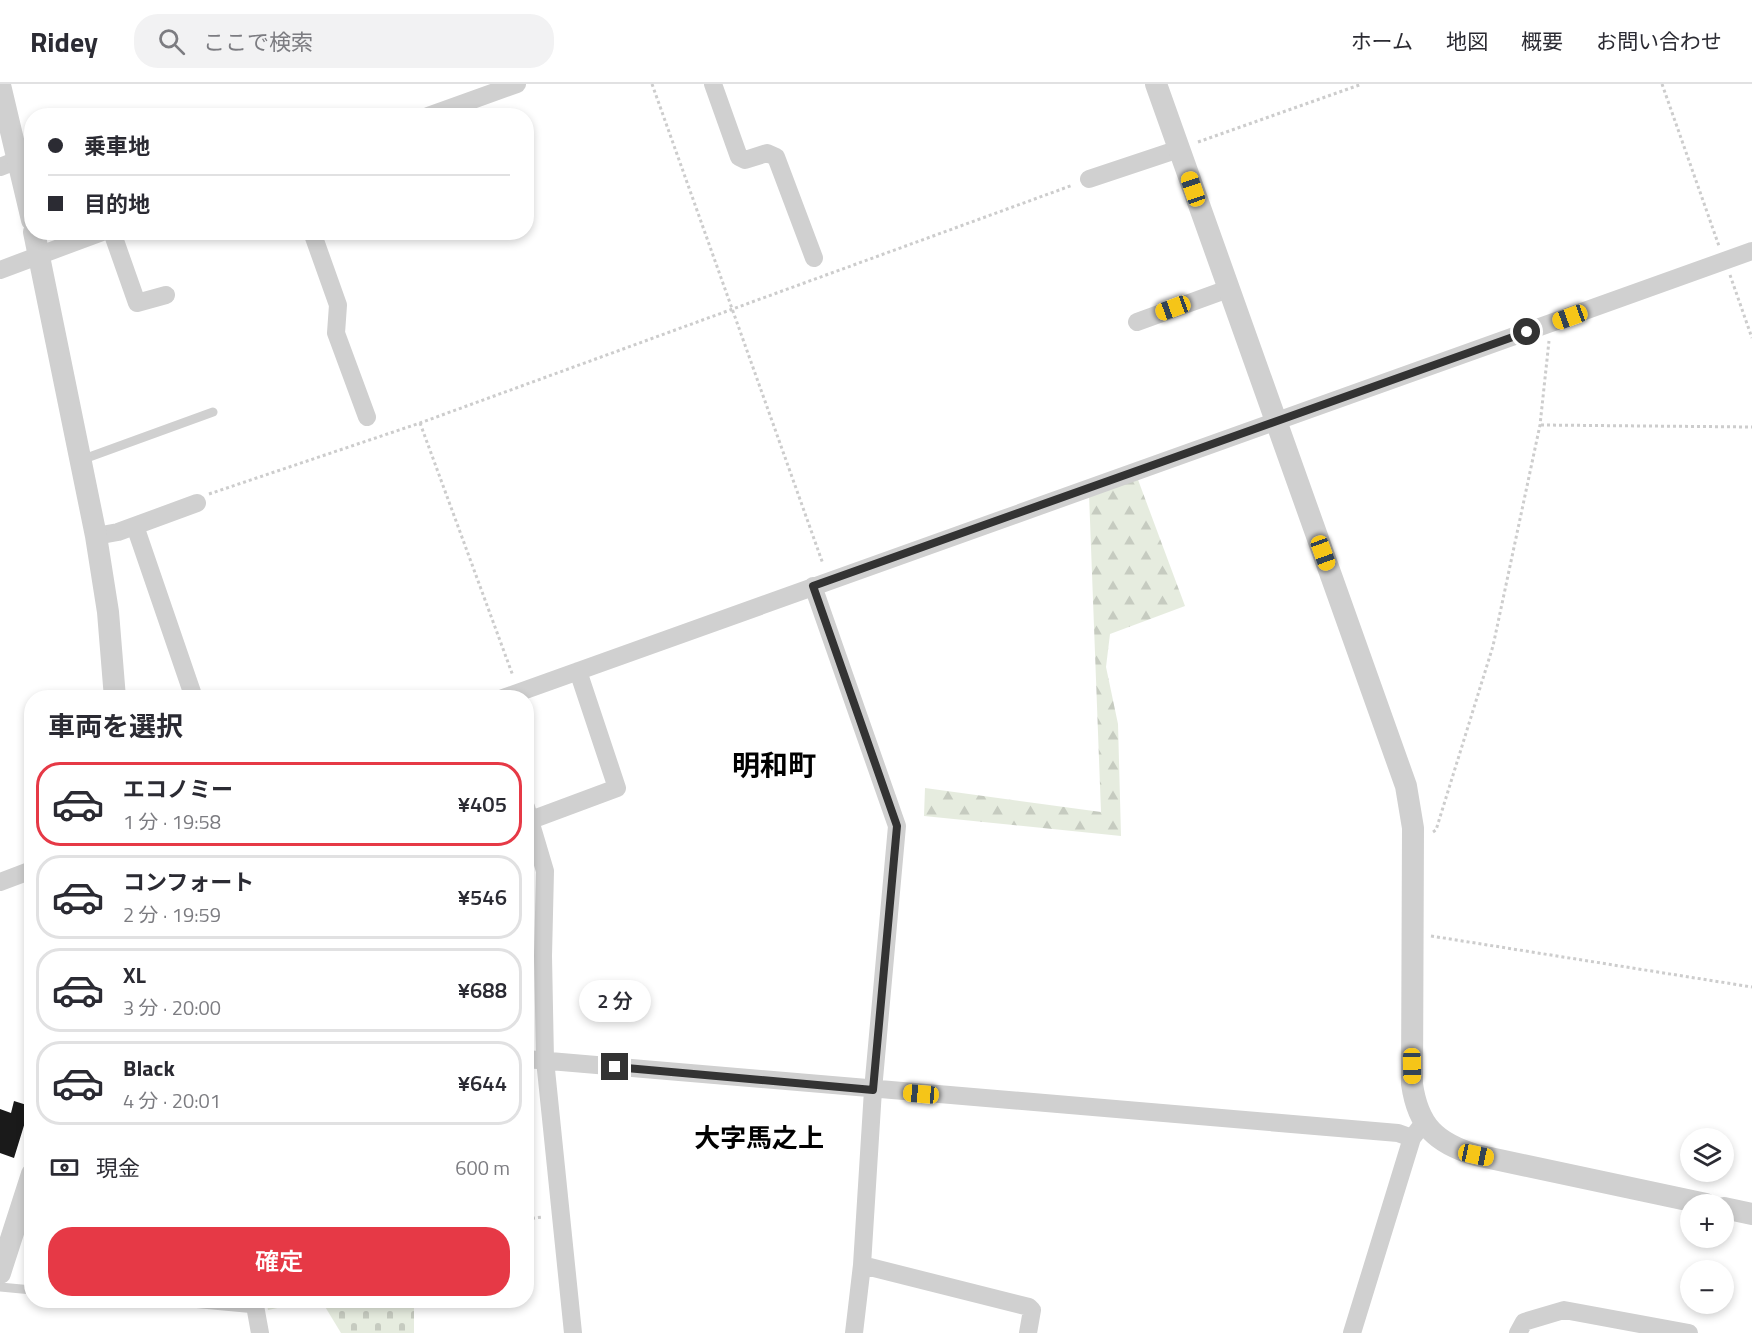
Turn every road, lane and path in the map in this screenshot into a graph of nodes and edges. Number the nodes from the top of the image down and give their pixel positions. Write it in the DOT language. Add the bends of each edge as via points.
graph roads {
  1 [pos="517,84"];
  2 [pos="652,84"];
  3 [pos="713,84"];
  4 [pos="1156,84"];
  5 [pos="1362,84"];
  6 [pos="1662,84"];
  7 [pos="0,85"];
  8 [pos="450,108"];
  9 [pos="1179,148"];
  10 [pos="9,164"];
  11 [pos="1089,179"];
  12 [pos="24,201"];
  13 [pos="36,240"];
  14 [pos="80,240"];
  15 [pos="115,240"];
  16 [pos="315,240"];
  17 [pos="1752,251"];
  18 [pos="40,255"];
  19 [pos="814,258"];
  20 [pos="1724,261"];
  21 [pos="0,270"];
  22 [pos="1228,288"];
  23 [pos="166,295"];
  24 [pos="733,308"];
  25 [pos="1137,322"];
  26 [pos="1548,325"];
  27 [pos="1752,338"];
  28 [pos="213,412"];
  29 [pos="368,417"];
  30 [pos="1276,422"];
  31 [pos="420,423"];
  32 [pos="1540,425"];
  33 [pos="1752,427"];
  34 [pos="81,460"];
  35 [pos="197,503"];
  36 [pos="135,526"];
  37 [pos="96,536"];
  38 [pos="821,583"];
  39 [pos="578,671"];
  40 [pos="114,690"];
  41 [pos="191,690"];
  42 [pos="509,690"];
  43 [pos="525,690"];
  44 [pos="534,813"];
  45 [pos="534,832"];
  46 [pos="1413,844"];
  47 [pos="24,873"];
  48 [pos="0,882"];
  49 [pos="1414,934"];
  50 [pos="1752,987"];
  51 [pos="534,1059"];
  52 [pos="545,1060"];
  53 [pos="873,1090"];
  54 [pos="1418,1130"];
  55 [pos="1680,1198"];
  56 [pos="24,1199"];
  57 [pos="1734,1210"];
  58 [pos="1752,1214"];
  59 [pos="862,1265"];
  60 [pos="0,1273"];
  61 [pos="0,1287"];
  62 [pos="24,1289"];
  63 [pos="256,1308"];
  64 [pos="260,1333"];
  65 [pos="573,1333"];
  66 [pos="854,1333"];
  67 [pos="1028,1333"];
  68 [pos="1352,1333"];
  69 [pos="1518,1333"];
  70 [pos="1689,1333"];
  1 -- 8 [label="street"];
  2 -- 24 [label="path"];
  3 -- 19 [label="street" via="739,158 745,160 767,153 776,157"];
  4 -- 9 [label="street"];
  5 -- 9 [label="path"];
  6 -- 20 [label="path"];
  7 -- 10 [label="street"];
  9 -- 11 [label="street"];
  9 -- 22 [label="street"];
  10 -- 12 [label="street"];
  11 -- 24 [label="path"];
  13 -- 18 [label="street"];
  14 -- 18 [label="street"];
  15 -- 23 [label="street" via="137,303"];
  16 -- 29 [label="street" via="338,305 336,333"];
  17 -- 20 [label="street"];
  18 -- 21 [label="street"];
  18 -- 34 [label="street"];
  20 -- 26 [label="street"];
  20 -- 27 [label="path"];
  22 -- 25 [label="street"];
  22 -- 30 [label="street"];
  24 -- 31 [label="path"];
  24 -- 38 [label="path"];
  26 -- 30 [label="street"];
  26 -- 32 [label="path"];
  28 -- 34 [label="lane"];
  30 -- 38 [label="street"];
  30 -- 46 [label="street" via="1406,786"];
  31 -- 35 [label="path" via="199,498"];
  31 -- 42 [label="path"];
  32 -- 33 [label="path"];
  32 -- 46 [label="path" via="1490,657 1436,830"];
  34 -- 37 [label="street"];
  35 -- 36 [label="street"];
  36 -- 37 [label="street"];
  36 -- 41 [label="street"];
  37 -- 40 [label="street"];
  38 -- 39 [label="street"];
  38 -- 53 [label="street" via="897,826"];
  39 -- 43 [label="street"];
  39 -- 44 [label="street" via="617,788"];
  45 -- 52 [label="street" via="545,871"];
  46 -- 49 [label="street"];
  47 -- 48 [label="street"];
  49 -- 50 [label="path"];
  49 -- 54 [label="street" via="1412,1084"];
  51 -- 52 [label="street"];
  52 -- 53 [label="street"];
  52 -- 65 [label="street"];
  53 -- 54 [label="street" via="1398,1133"];
  53 -- 59 [label="street"];
  54 -- 55 [label="street" via="1476,1155"];
  54 -- 68 [label="street"];
  56 -- 60 [label="street"];
  57 -- 58 [label="street"];
  59 -- 66 [label="street"];
  59 -- 67 [label="street" via="1029,1307 1032,1310"];
  61 -- 62 [label="lane"];
  63 -- 64 [label="street"];
  69 -- 70 [label="street" via="1524,1322 1564,1310"];
}
